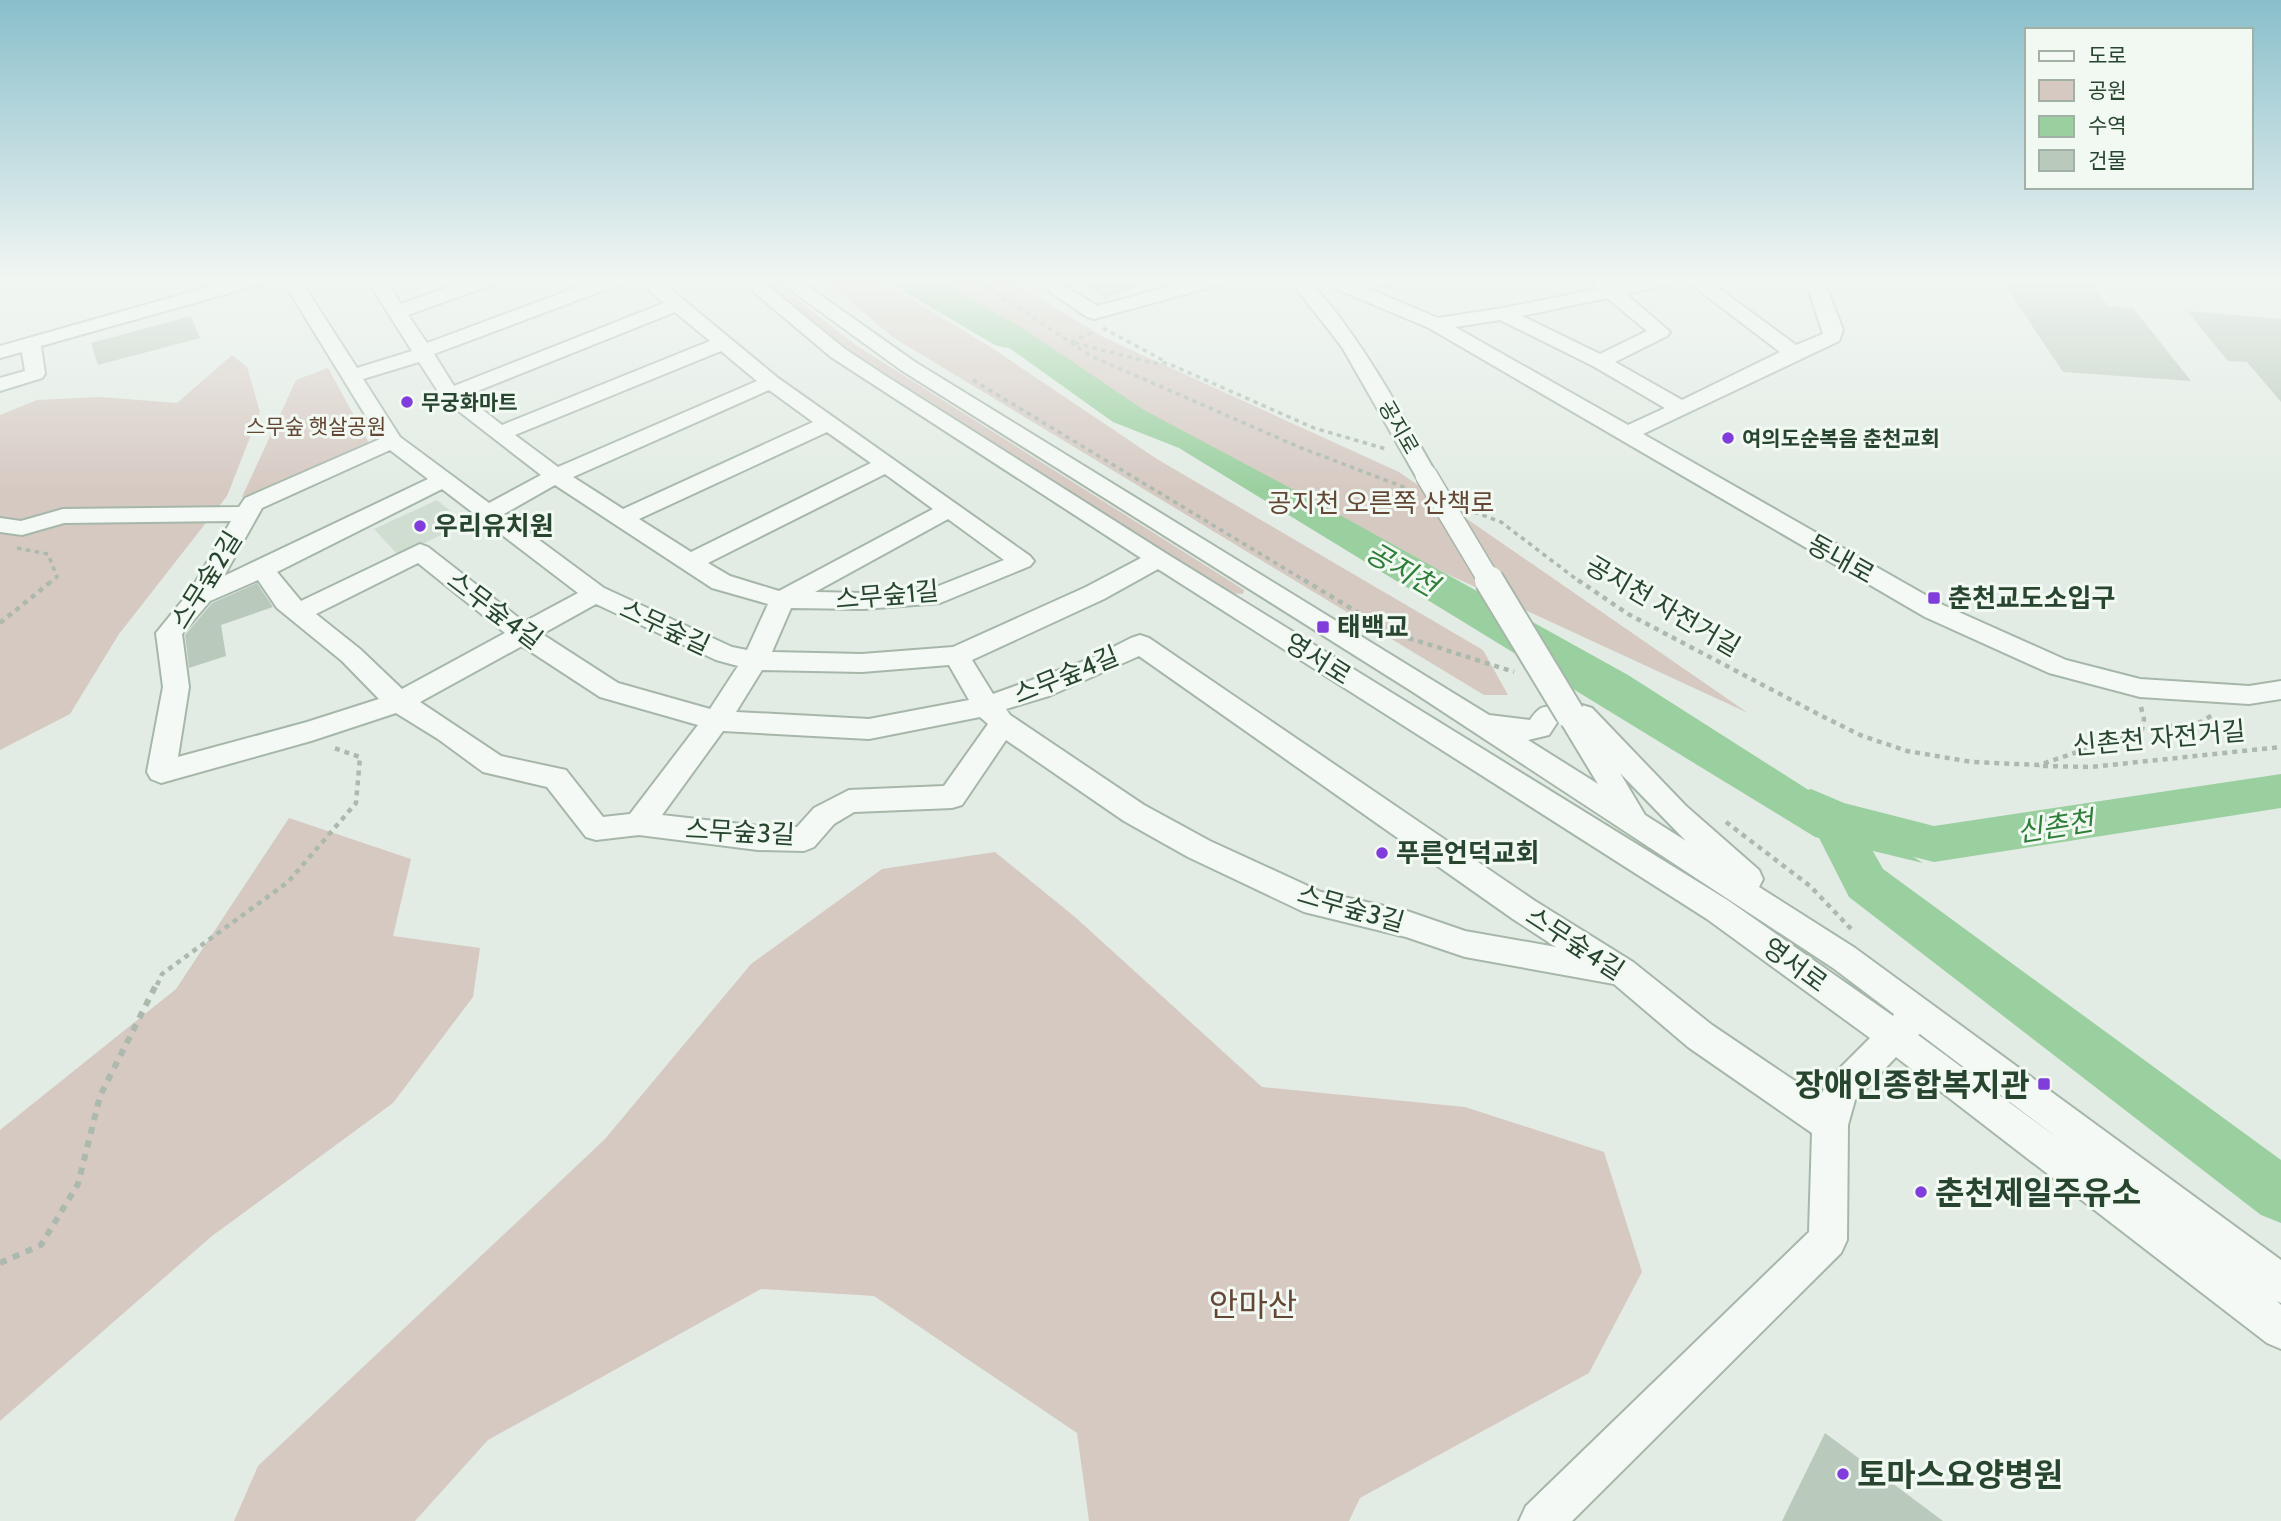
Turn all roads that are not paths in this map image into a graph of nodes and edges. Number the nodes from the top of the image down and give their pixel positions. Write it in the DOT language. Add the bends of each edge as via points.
graph roads {
  1 [pos="32,349"];
  2 [pos="335,349"];
  3 [pos="420,349"];
  4 [pos="433,349"];
  5 [pos="567,349"];
  6 [pos="709,349"];
  7 [pos="728,349"];
  8 [pos="833,349"];
  9 [pos="884,349"];
  10 [pos="1352,349"];
  11 [pos="1480,349"];
  12 [pos="1574,349"];
  13 [pos="1626,349"];
  14 [pos="1787,349"];
  15 [pos="1805,349"];
  16 [pos="422,353"];
  17 [pos="1794,354"];
  18 [pos="1600,362"];
  19 [pos="352,376"];
  20 [pos="771,382"];
  21 [pos="0,385"];
  22 [pos="450,396"];
  23 [pos="1681,408"];
  24 [pos="828,424"];
  25 [pos="1629,433"];
  26 [pos="498,434"];
  27 [pos="392,440"];
  28 [pos="885,465"];
  29 [pos="555,476"];
  30 [pos="445,479"];
  31 [pos="948,510"];
  32 [pos="488,513"];
  33 [pos="247,514"];
  34 [pos="621,518"];
  35 [pos="0,525"];
  36 [pos="1159,559"];
  37 [pos="688,563"];
  38 [pos="263,569"];
  39 [pos="595,594"];
  40 [pos="201,595"];
  41 [pos="782,600"];
  42 [pos="299,612"];
  43 [pos="524,635"];
  44 [pos="957,656"];
  45 [pos="755,661"];
  46 [pos="2281,690"];
  47 [pos="399,702"];
  48 [pos="994,714"];
  49 [pos="1566,715"];
  50 [pos="1473,718"];
  51 [pos="716,721"];
  52 [pos="1635,822"];
  53 [pos="639,824"];
  54 [pos="1670,880"];
  55 [pos="1821,944"];
  56 [pos="1622,972"];
  57 [pos="1906,1025"];
  58 [pos="1830,1125"];
  59 [pos="2281,1284"];
  60 [pos="2281,1329"];
  61 [pos="1541,1521"];
  1 -- 21 [label="street" via="35,374"];
  2 -- 19 [label="street, 스무숲길"];
  3 -- 16 [label="street, 스무숲1길"];
  4 -- 16 [label="street"];
  5 -- 22 [label="street"];
  6 -- 26 [label="street"];
  7 -- 20 [label="street, 스무숲1길"];
  8 -- 36 [label="street, 영서로"];
  9 -- 50 [label="street, 영서로"];
  10 -- 49 [label="street, 공지로, bridge" via="1419,473"];
  11 -- 25 [label="street, 동내로"];
  12 -- 18 [label="street"];
  13 -- 18 [label="street"];
  14 -- 17 [label="street"];
  15 -- 17 [label="street"];
  16 -- 19 [label="street"];
  16 -- 22 [label="street, 스무숲1길"];
  17 -- 23 [label="street"];
  18 -- 23 [label="street"];
  19 -- 27 [label="street, 스무숲길"];
  20 -- 24 [label="street, 스무숲1길"];
  20 -- 29 [label="street"];
  22 -- 26 [label="street, 스무숲1길"];
  23 -- 25 [label="street"];
  24 -- 28 [label="street, 스무숲1길"];
  24 -- 34 [label="street"];
  25 -- 46 [label="street, 동내로" via="1769,519 1934,611 2058,667 2140,688 2249,695"];
  26 -- 29 [label="street, 스무숲1길"];
  27 -- 30 [label="street, 스무숲길"];
  27 -- 33 [label="street, 스무숲2길" via="253,503"];
  28 -- 31 [label="street, 스무숲1길"];
  28 -- 37 [label="street"];
  29 -- 32 [label="street"];
  29 -- 34 [label="street, 스무숲1길"];
  30 -- 32 [label="street, 스무숲길"];
  30 -- 38 [label="street"];
  31 -- 41 [label="street, 스무숲1길"];
  31 -- 41 [label="street, 스무숲1길" via="1022,561 940,595 864,601"];
  32 -- 39 [label="street, 스무숲길"];
  33 -- 35 [label="street" via="63,516 22,528"];
  33 -- 40 [label="street, 스무숲2길"];
  34 -- 37 [label="street, 스무숲1길"];
  36 -- 44 [label="street, 스무숲길"];
  36 -- 54 [label="street, 영서로"];
  37 -- 41 [label="street, 스무숲1길" via="721,582"];
  38 -- 40 [label="street"];
  38 -- 42 [label="street, 스무숲3길" via="286,602"];
  39 -- 43 [label="street, 스무숲2길"];
  39 -- 45 [label="street, 스무숲길" via="724,654"];
  40 -- 47 [label="street, 스무숲2길" via="169,633 177,663 176,700 161,772"];
  41 -- 45 [label="street"];
  42 -- 43 [label="street, 스무숲4길" via="420,552"];
  42 -- 47 [label="street, 스무숲3길"];
  43 -- 47 [label="street, 스무숲2길"];
  43 -- 51 [label="street, 스무숲4길" via="609,690"];
  44 -- 45 [label="street, 스무숲길" via="862,663"];
  44 -- 48 [label="street"];
  45 -- 51 [label="street"];
  47 -- 53 [label="street, 스무숲3길" via="493,765 556,778 596,829"];
  48 -- 51 [label="street, 스무숲4길" via="869,729"];
  48 -- 53 [label="street, 스무숲3길" via="951,797 849,801 824,816 804,839"];
  48 -- 56 [label="street, 스무숲3길" via="1134,813 1315,903 1407,924 1465,944"];
  48 -- 56 [label="street, 스무숲4길" via="1140,644 1524,910"];
  49 -- 50 [label="street" via="1524,731"];
  49 -- 52 [label="street"];
  49 -- 55 [label="street"];
  50 -- 52 [label="street, 영서로"];
  51 -- 53 [label="street"];
  52 -- 54 [label="street"];
  52 -- 55 [label="street, 영서로"];
  54 -- 57 [label="street, 영서로"];
  55 -- 57 [label="street, 영서로"];
  56 -- 58 [label="street, 스무숲4길" via="1700,1036"];
  57 -- 58 [label="street" via="1840,1091"];
  57 -- 59 [label="street, 영서로"];
  57 -- 60 [label="street, 영서로"];
  58 -- 61 [label="street" via="1828,1240"];
}
